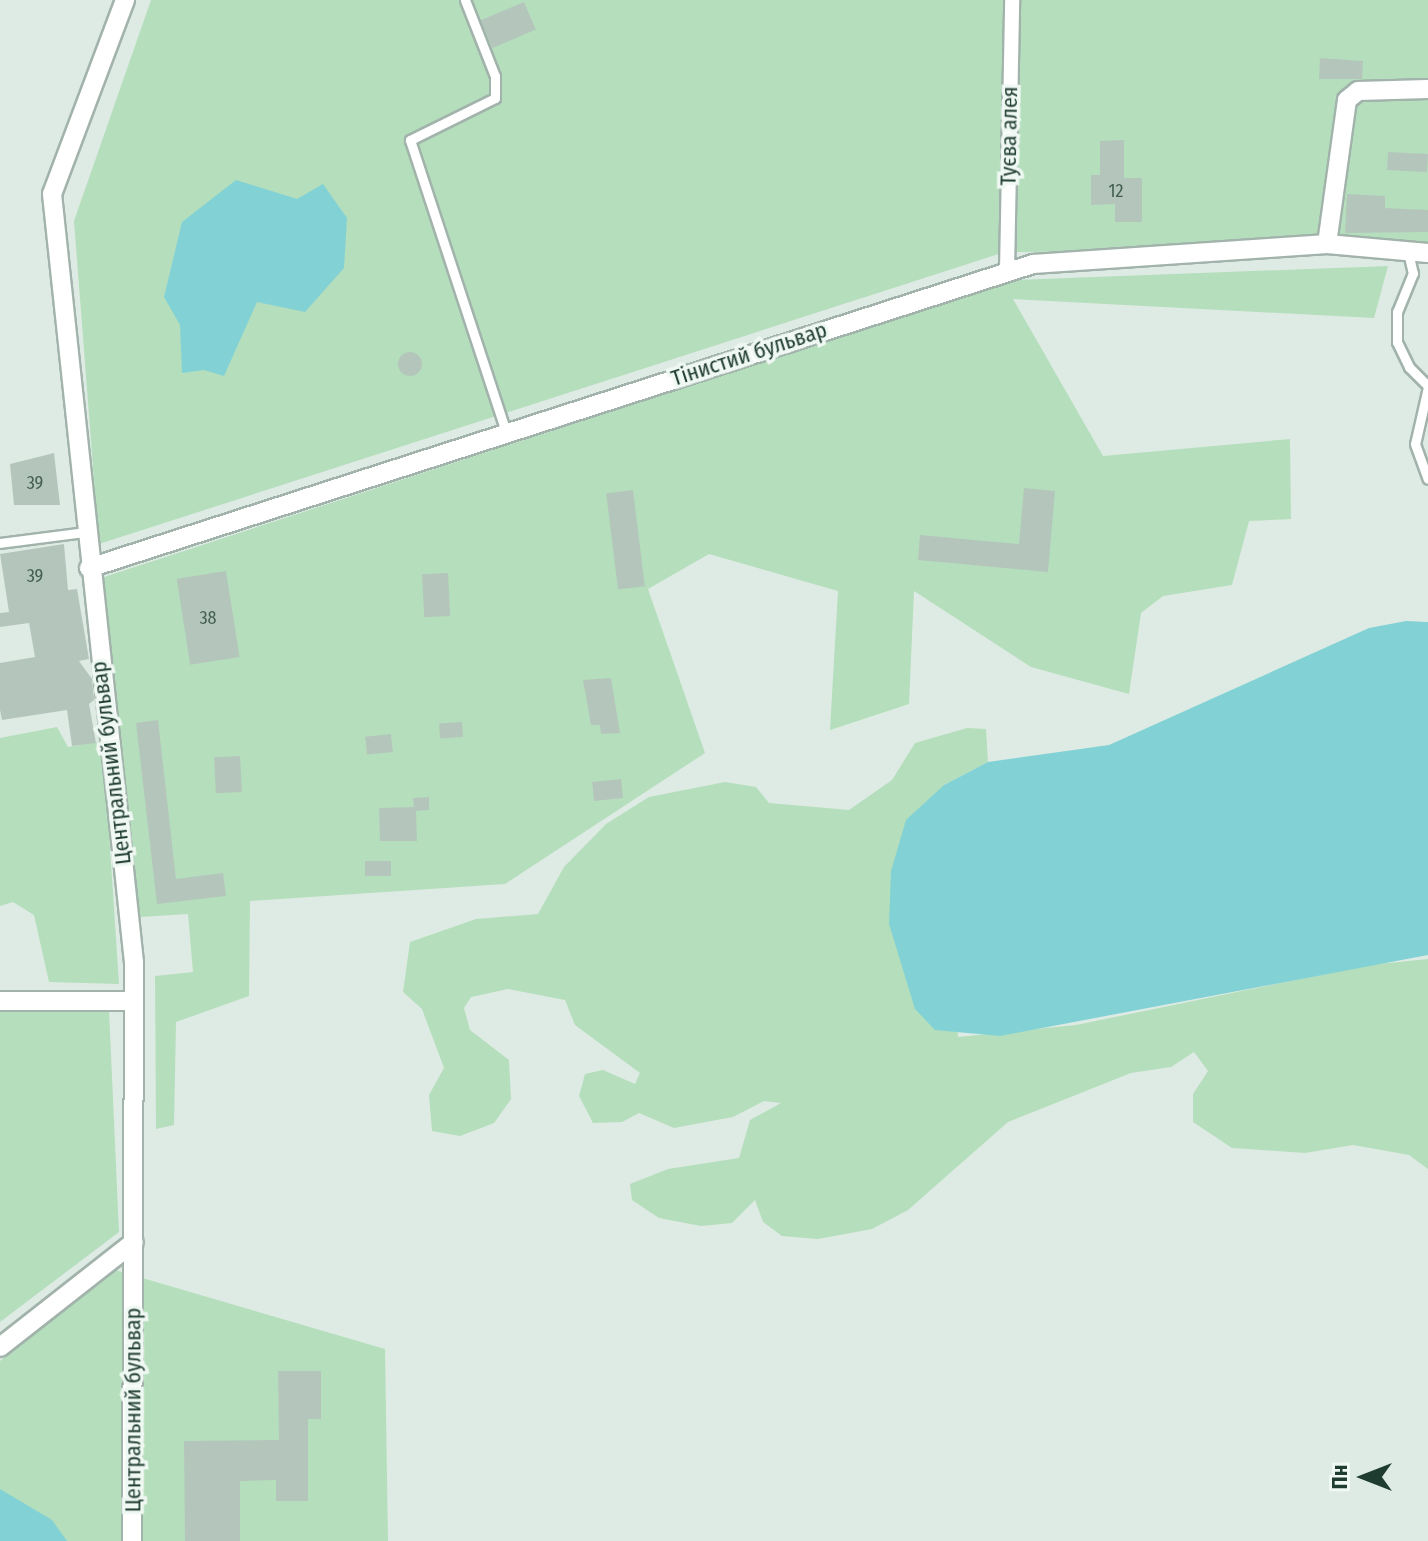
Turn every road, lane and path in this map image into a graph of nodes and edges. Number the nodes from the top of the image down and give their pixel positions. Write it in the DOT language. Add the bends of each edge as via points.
graph roads {
  1 [pos="125,0"];
  2 [pos="465,0"];
  3 [pos="1012,0"];
  4 [pos="1428,89"];
  5 [pos="1327,244"];
  6 [pos="1408,252"];
  7 [pos="1428,253"];
  8 [pos="1007,271"];
  9 [pos="1428,386"];
  10 [pos="506,432"];
  11 [pos="1428,479"];
  12 [pos="85,532"];
  13 [pos="0,543"];
  14 [pos="89,568"];
  15 [pos="0,1001"];
  16 [pos="134,1001"];
  17 [pos="134,1242"];
  18 [pos="0,1347"];
  19 [pos="132,1541"];
  1 -- 12 [label="street, Центральний бульвар" via="52,194"];
  2 -- 10 [label="lane" via="495,76 495,98 410,140"];
  3 -- 8 [label="street, Туєва алея"];
  4 -- 5 [label="street" via="1351,94"];
  5 -- 6 [label="street, Тінистий бульвар"];
  5 -- 8 [label="street, Тінистий бульвар" via="1033,264"];
  6 -- 7 [label="street, Тінистий бульвар"];
  6 -- 9 [label="lane" via="1413,273 1397,312 1397,342 1409,367"];
  8 -- 10 [label="street, Тінистий бульвар"];
  9 -- 11 [label="lane" via="1415,444"];
  10 -- 14 [label="street, Тінистий бульвар"];
  12 -- 13 [label="lane"];
  12 -- 14 [label="street, Центральний бульвар"];
  14 -- 16 [label="street, Центральний бульвар"];
  15 -- 16 [label="street"];
  16 -- 17 [label="street, Центральний бульвар"];
  17 -- 18 [label="street"];
  17 -- 19 [label="street, Центральний бульвар"];
}
